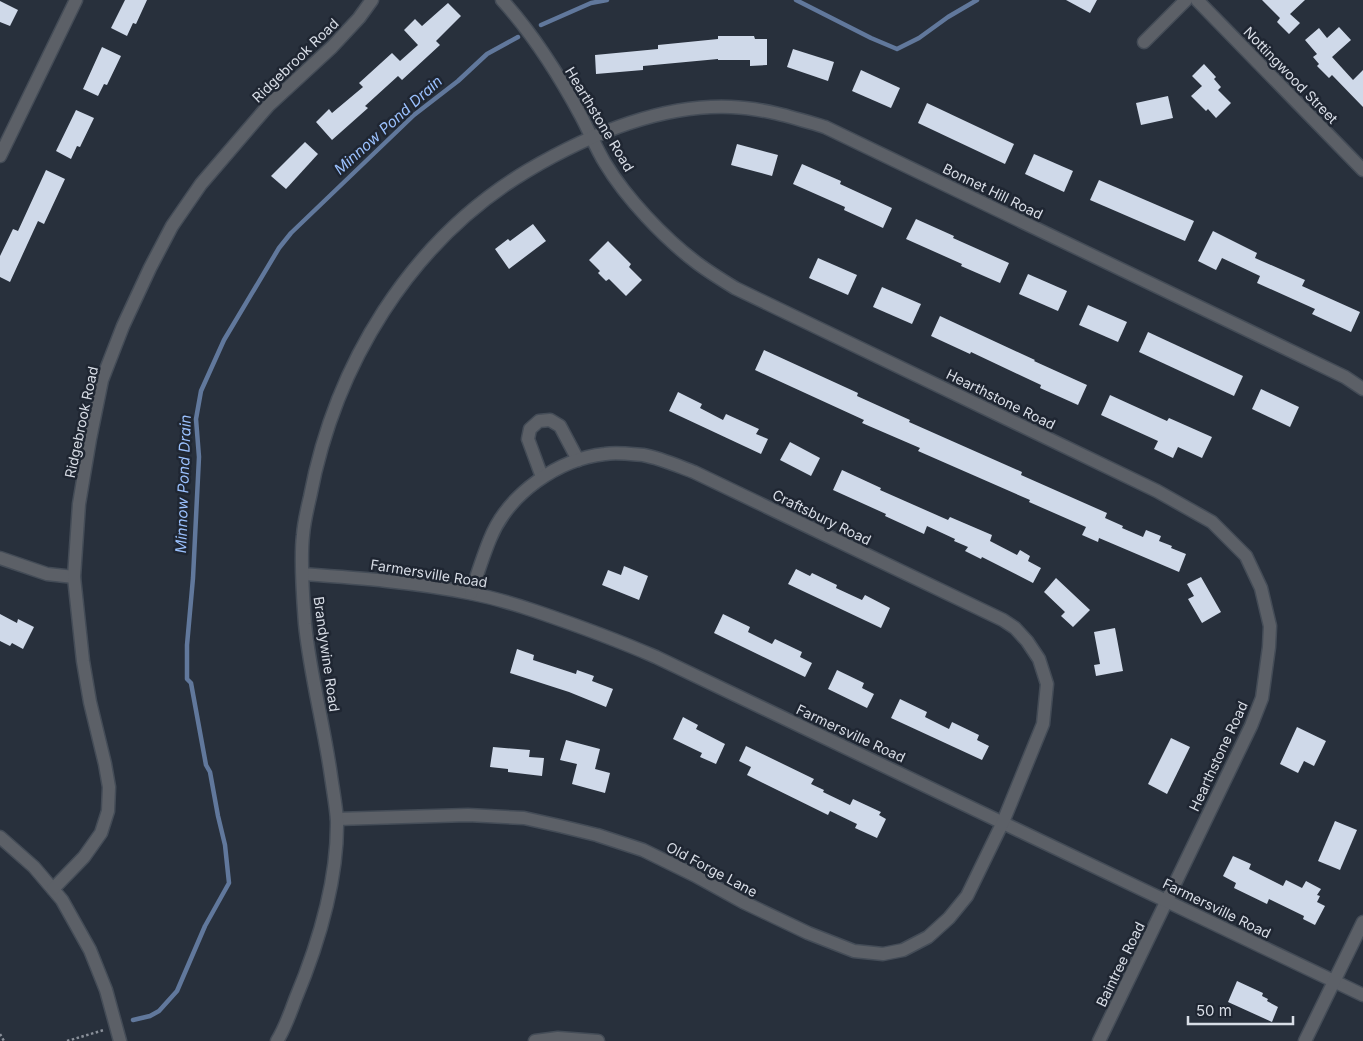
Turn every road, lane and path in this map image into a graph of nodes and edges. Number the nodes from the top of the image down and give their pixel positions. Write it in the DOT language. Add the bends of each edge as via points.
graph roads {
  1 [pos="76,0"];
  2 [pos="372,0"];
  3 [pos="502,0"];
  4 [pos="1186,0"];
  5 [pos="1197,0"];
  6 [pos="1144,42"];
  7 [pos="592,137"];
  8 [pos="0,156"];
  9 [pos="1363,170"];
  10 [pos="1362,386"];
  11 [pos="578,460"];
  12 [pos="542,477"];
  13 [pos="0,558"];
  14 [pos="303,574"];
  15 [pos="74,577"];
  16 [pos="470,593"];
  17 [pos="337,819"];
  18 [pos="1003,822"];
  19 [pos="0,837"];
  20 [pos="53,889"];
  21 [pos="1167,900"];
  22 [pos="1363,922"];
  23 [pos="1334,982"];
  24 [pos="1363,995"];
  25 [pos="117,1027"];
  26 [pos="0,1034"];
  27 [pos="4,1041"];
  28 [pos="67,1041"];
  29 [pos="120,1041"];
  30 [pos="277,1041"];
  31 [pos="535,1041"];
  32 [pos="598,1041"];
  33 [pos="1099,1041"];
  34 [pos="1305,1041"];
  1 -- 8 [label="street"];
  2 -- 15 [label="street, Ridgebrook Road" via="332,47 268,106 228,151 172,226 150,268 122,326 102,380 79,504"];
  3 -- 7 [label="street, Hearthstone Road" via="520,19 548,61"];
  4 -- 6 [label="street"];
  5 -- 9 [label="street, Nottingwood Street"];
  7 -- 10 [label="street, Bonnet Hill Road" via="645,118 690,109 733,106 825,127"];
  7 -- 14 [label="street, Brandywine Road" via="510,181 470,212 409,274 380,316 359,351 324,436 302,536"];
  7 -- 21 [label="street, Hearthstone Road" via="606,164 636,205 697,263 735,288 1157,491 1212,522 1246,556 1261,588 1270,626 1262,698"];
  11 -- 12 [label="street, Craftsbury Road"];
  11 -- 12 [label="street" via="560,426 550,420 539,420 530,429 528,439"];
  11 -- 18 [label="street, Craftsbury Road" via="607,453 644,456 694,472 1015,628 1039,659 1047,684 1043,724"];
  12 -- 16 [label="street, Craftsbury Road" via="518,496 504,513 490,538"];
  13 -- 15 [label="street" via="47,574"];
  14 -- 16 [label="street, Farmersville Road" via="372,579"];
  14 -- 17 [label="street, Brandywine Road" via="305,624"];
  15 -- 20 [label="street, Ridgebrook Road" via="83,661 109,787 108,810 101,833 84,857"];
  16 -- 18 [label="street, Farmersville Road" via="573,624 656,657"];
  17 -- 18 [label="street, Old Forge Lane" via="468,815 524,818 597,835 643,850 808,933 854,951 884,954 903,950 928,937 949,918 967,896"];
  17 -- 30 [label="street, Brandywine Road" via="334,867 316,945"];
  18 -- 21 [label="street, Farmersville Road"];
  19 -- 20 [label="street"];
  20 -- 25 [label="street" via="90,950"];
  21 -- 23 [label="street, Farmersville Road"];
  21 -- 33 [label="street, Baintree Road"];
  22 -- 23 [label="street"];
  23 -- 24 [label="street, Farmersville Road"];
  23 -- 34 [label="street"];
  25 -- 28 [label="path"];
  25 -- 29 [label="street"];
  26 -- 27 [label="path"];
  31 -- 32 [label="street" via="558,1038"];
}
